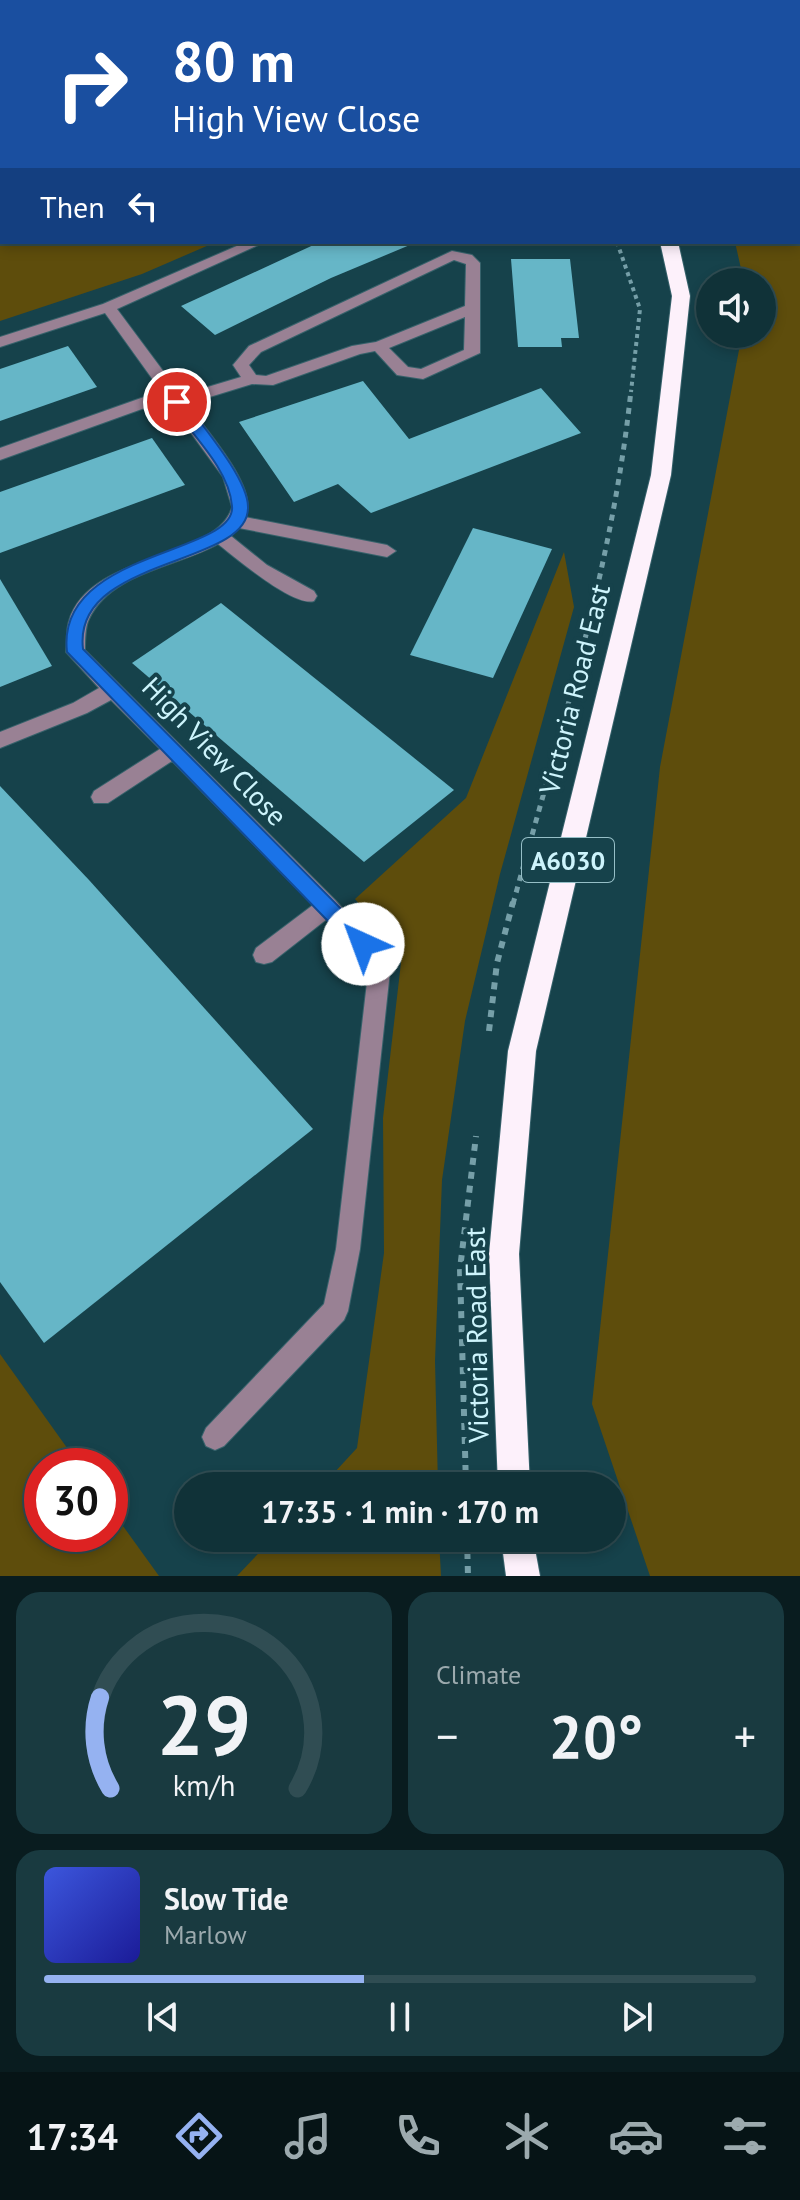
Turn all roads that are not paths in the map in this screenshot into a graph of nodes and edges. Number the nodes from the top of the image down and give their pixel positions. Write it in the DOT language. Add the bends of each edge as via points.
graph roads {
  1 [pos="253,244"];
  2 [pos="669,244"];
  3 [pos="108,307"];
  4 [pos="471,309"];
  5 [pos="0,342"];
  6 [pos="379,346"];
  7 [pos="251,379"];
  8 [pos="174,398"];
  9 [pos="0,454"];
  10 [pos="236,521"];
  11 [pos="219,536"];
  12 [pos="387,551"];
  13 [pos="308,596"];
  14 [pos="114,689"];
  15 [pos="0,740"];
  16 [pos="174,750"];
  17 [pos="101,797"];
  18 [pos="328,906"];
  19 [pos="264,955"];
  20 [pos="215,1437"];
  21 [pos="513,1472"];
  22 [pos="519,1552"];
  23 [pos="523,1576"];
  1 -- 3 [label="street"];
  2 -- 21 [label="highway, Victoria Road East / A6030" via="681,296 661,475 522,1051 504,1254"];
  3 -- 5 [label="street"];
  3 -- 8 [label="street"];
  4 -- 6 [label="street"];
  4 -- 6 [label="street" via="472,353 423,374 403,371"];
  4 -- 7 [label="street" via="473,263 452,255 255,349 241,365"];
  6 -- 7 [label="street" via="267,381"];
  7 -- 8 [label="street"];
  8 -- 9 [label="street"];
  8 -- 10 [label="street" via="231,476 241,508"];
  10 -- 11 [label="street, High View Close"];
  10 -- 12 [label="street"];
  11 -- 13 [label="street"];
  11 -- 14 [label="street, High View Close" via="115,579 85,605 73,633 75,652"];
  14 -- 15 [label="street"];
  14 -- 16 [label="street, High View Close"];
  16 -- 17 [label="street"];
  16 -- 18 [label="street, High View Close"];
  18 -- 19 [label="street"];
  18 -- 20 [label="street, High View Close" via="380,962 348,1249 335,1311"];
  22 -- 23 [label="highway"];
}
